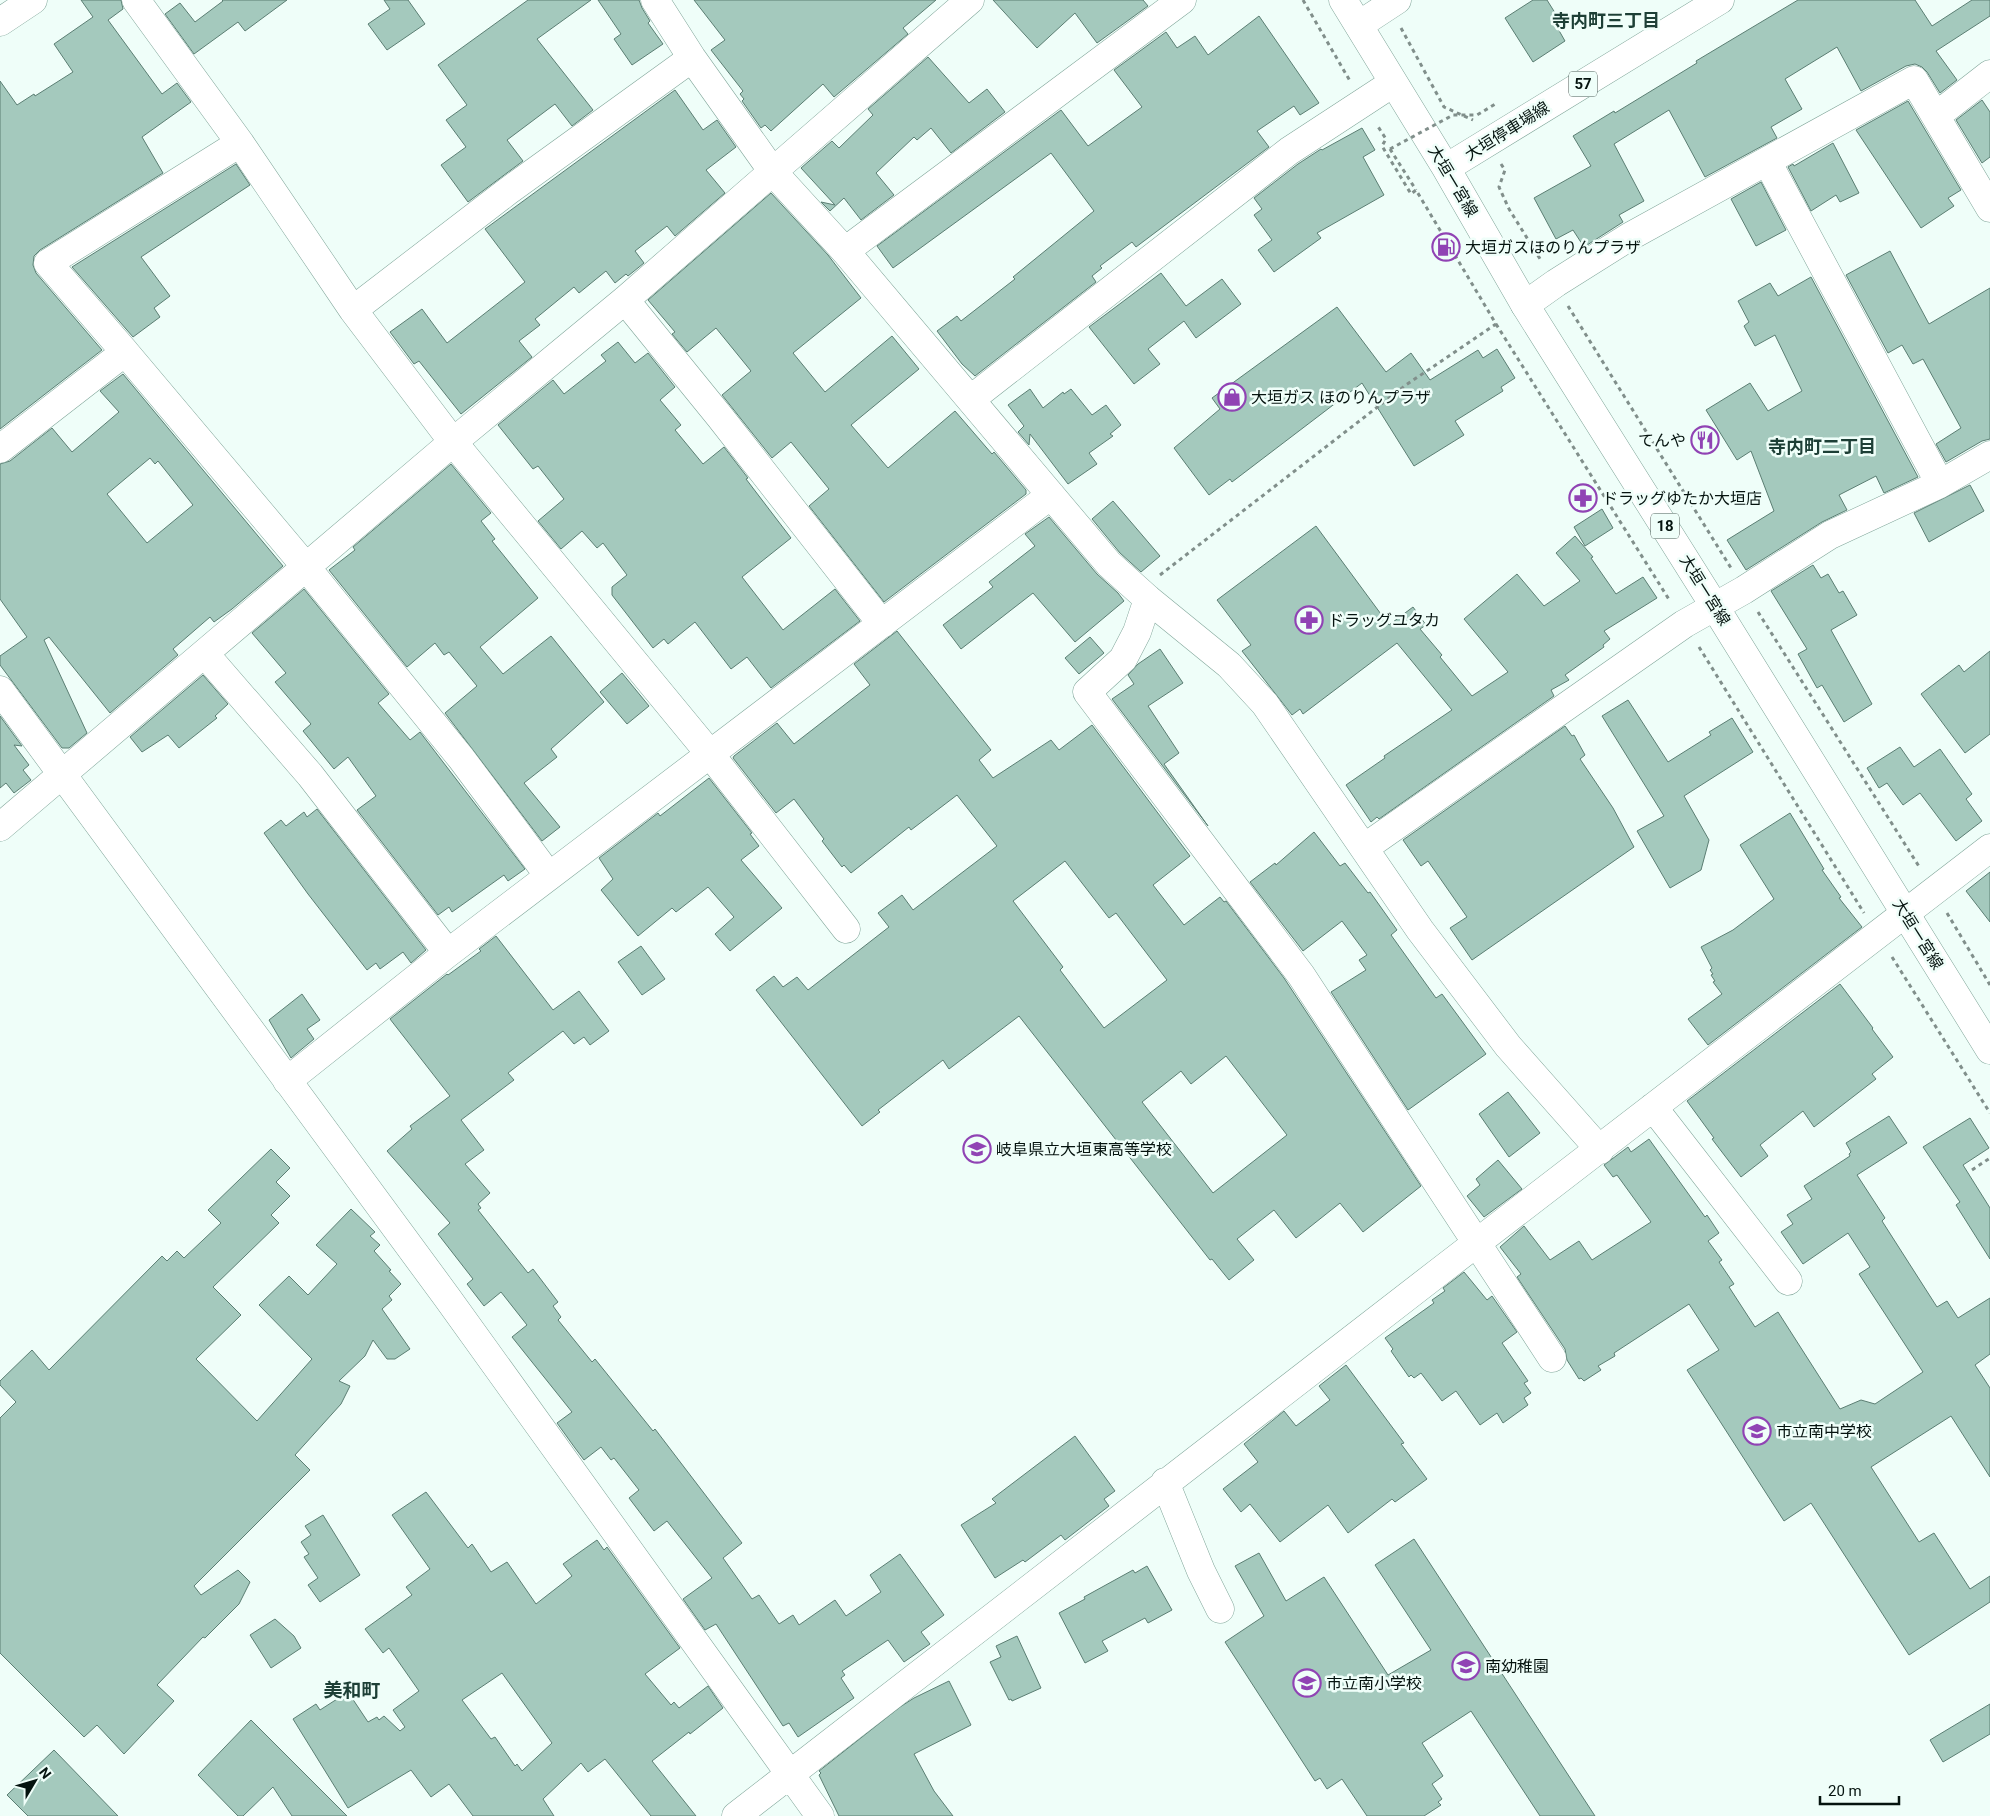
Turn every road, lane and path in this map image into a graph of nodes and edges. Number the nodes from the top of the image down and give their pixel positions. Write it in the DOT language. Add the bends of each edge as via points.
graph roads {
  1 [pos="33,0"];
  2 [pos="136,0"];
  3 [pos="655,0"];
  4 [pos="970,0"];
  5 [pos="1182,0"];
  6 [pos="1303,0"];
  7 [pos="1344,0"];
  8 [pos="1720,0"];
  9 [pos="1393,3"];
  10 [pos="0,22"];
  11 [pos="1359,25"];
  12 [pos="692,58"];
  13 [pos="1990,74"];
  14 [pos="1393,83"];
  15 [pos="1362,102"];
  16 [pos="1497,102"];
  17 [pos="1936,116"];
  18 [pos="1476,121"];
  19 [pos="240,143"];
  20 [pos="1500,161"];
  21 [pos="1768,161"];
  22 [pos="1446,168"];
  23 [pos="773,172"];
  24 [pos="1416,190"];
  25 [pos="1990,208"];
  26 [pos="845,251"];
  27 [pos="1556,282"];
  28 [pos="625,300"];
  29 [pos="1525,304"];
  30 [pos="353,310"];
  31 [pos="125,352"];
  32 [pos="971,399"];
  33 [pos="453,442"];
  34 [pos="0,449"];
  35 [pos="1990,456"];
  36 [pos="1940,484"];
  37 [pos="1052,495"];
  38 [pos="306,567"];
  39 [pos="1744,590"];
  40 [pos="1148,599"];
  41 [pos="1715,607"];
  42 [pos="882,624"];
  43 [pos="205,654"];
  44 [pos="0,690"];
  45 [pos="710,754"];
  46 [pos="61,775"];
  47 [pos="0,827"];
  48 [pos="1364,848"];
  49 [pos="1990,848"];
  50 [pos="1922,871"];
  51 [pos="549,876"];
  52 [pos="1943,906"];
  53 [pos="1906,914"];
  54 [pos="846,929"];
  55 [pos="448,952"];
  56 [pos="1889,953"];
  57 [pos="1990,985"];
  58 [pos="1985,1033"];
  59 [pos="287,1082"];
  60 [pos="1653,1107"];
  61 [pos="1990,1113"];
  62 [pos="1600,1150"];
  63 [pos="1990,1159"];
  64 [pos="1972,1170"];
  65 [pos="1476,1245"];
  66 [pos="1788,1281"];
  67 [pos="1552,1358"];
  68 [pos="1165,1482"];
  69 [pos="1220,1609"];
  70 [pos="790,1774"];
  71 [pos="736,1816"];
  72 [pos="820,1816"];
  1 -- 10 [label="street"];
  2 -- 19 [label="street"];
  3 -- 12 [label="street"];
  4 -- 23 [label="street"];
  5 -- 26 [label="street"];
  6 -- 15 [label="path"];
  7 -- 11 [label="street, 大垣一宮線 / 18"];
  8 -- 22 [label="street, 大垣停車場線 / 57"];
  9 -- 11 [label="street"];
  9 -- 18 [label="path" via="1444,107"];
  11 -- 14 [label="street, 大垣一宮線 / 18"];
  12 -- 23 [label="street"];
  12 -- 30 [label="street" via="508,191"];
  13 -- 17 [label="street"];
  14 -- 15 [label="street"];
  14 -- 22 [label="street, 大垣一宮線 / 18"];
  15 -- 24 [label="path" via="1386,139 1382,146 1391,162 1411,194"];
  15 -- 32 [label="street" via="1289,151"];
  16 -- 24 [label="path, bridge" via="1478,115 1453,114 1390,149"];
  17 -- 21 [label="street" via="1914,80"];
  17 -- 25 [label="street"];
  19 -- 30 [label="street"];
  19 -- 31 [label="street" via="48,263"];
  20 -- 27 [label="path" via="1505,170 1499,187 1509,209"];
  21 -- 27 [label="street" via="1629,237"];
  21 -- 36 [label="street"];
  22 -- 29 [label="street, 大垣一宮線 / 18"];
  23 -- 26 [label="street"];
  23 -- 28 [label="street"];
  24 -- 40 [label="path" via="1496,324 1406,385 1164,570 1149,588"];
  26 -- 32 [label="street"];
  27 -- 29 [label="street"];
  27 -- 39 [label="path" via="1569,309"];
  28 -- 33 [label="street"];
  28 -- 42 [label="street"];
  29 -- 41 [label="street, 大垣一宮線 / 18"];
  30 -- 33 [label="street"];
  31 -- 34 [label="street"];
  31 -- 38 [label="street"];
  32 -- 37 [label="street"];
  33 -- 38 [label="street"];
  33 -- 45 [label="street"];
  35 -- 36 [label="street"];
  36 -- 39 [label="street" via="1830,535"];
  37 -- 40 [label="street" via="1109,564"];
  37 -- 42 [label="street"];
  38 -- 43 [label="street"];
  38 -- 51 [label="street" via="461,758"];
  39 -- 41 [label="street"];
  39 -- 50 [label="path"];
  40 -- 48 [label="street" via="1229,665 1265,704"];
  40 -- 65 [label="street" via="1137,632 1123,659 1087,692 1301,975"];
  41 -- 48 [label="street" via="1684,624"];
  41 -- 53 [label="street, 大垣一宮線 / 18"];
  42 -- 45 [label="street"];
  43 -- 46 [label="street"];
  43 -- 55 [label="street" via="310,775"];
  44 -- 46 [label="street"];
  45 -- 51 [label="street"];
  45 -- 54 [label="street"];
  46 -- 47 [label="street"];
  46 -- 59 [label="street"];
  48 -- 62 [label="street" via="1420,930 1508,1046"];
  49 -- 53 [label="street"];
  51 -- 55 [label="street"];
  52 -- 57 [label="path"];
  53 -- 58 [label="street, 大垣一宮線 / 18"];
  53 -- 60 [label="street"];
  55 -- 59 [label="street"];
  56 -- 61 [label="path"];
  59 -- 70 [label="street" via="446,1296"];
  60 -- 62 [label="street"];
  60 -- 66 [label="street"];
  62 -- 65 [label="street"];
  63 -- 64 [label="path"];
  65 -- 67 [label="street"];
  65 -- 68 [label="street"];
  68 -- 69 [label="street" via="1201,1572"];
  68 -- 70 [label="street"];
  70 -- 71 [label="street"];
  70 -- 72 [label="street"];
}
